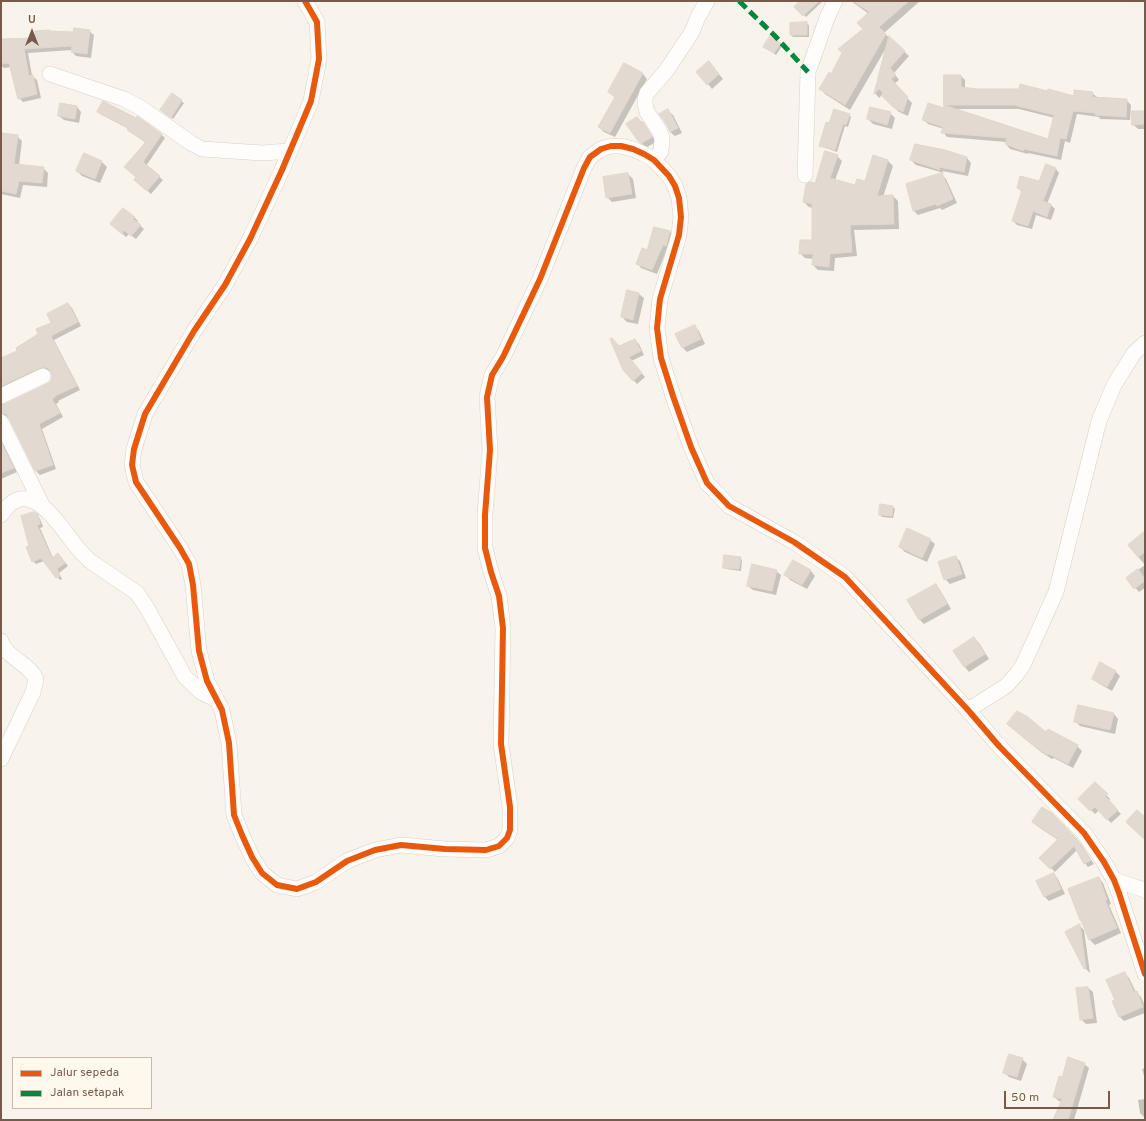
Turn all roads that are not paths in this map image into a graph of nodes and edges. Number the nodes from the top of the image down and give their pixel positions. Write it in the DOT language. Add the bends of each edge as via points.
graph roads {
  1 [pos="305,1"];
  2 [pos="707,1"];
  3 [pos="835,1"];
  4 [pos="50,74"];
  5 [pos="290,151"];
  6 [pos="654,160"];
  7 [pos="805,175"];
  8 [pos="1145,343"];
  9 [pos="43,376"];
  10 [pos="1,396"];
  11 [pos="1,422"];
  12 [pos="43,506"];
  13 [pos="1,515"];
  14 [pos="1,641"];
  15 [pos="217,700"];
  16 [pos="968,710"];
  17 [pos="1,759"];
  18 [pos="1114,880"];
  19 [pos="1145,890"];
  20 [pos="1145,974"];
  1 -- 5 [label="street" via="317,22 319,59 311,101"];
  2 -- 6 [label="street" via="688,38 645,99 647,112 662,138 660,151"];
  3 -- 7 [label="street" via="808,72"];
  4 -- 5 [label="street" via="124,99 142,108 202,149 262,153"];
  5 -- 15 [label="street" via="250,239 225,286 145,414 132,464 136,482 189,564 199,651 207,681"];
  6 -- 15 [label="street" via="621,146 602,149 590,157 540,279 492,375 487,397 490,450 485,548 499,596 503,628 501,744 510,807 510,830 506,838 499,846 486,850 402,845 375,850 347,861 316,882 297,889 277,885 262,874 234,815 229,743 222,710"];
  6 -- 16 [label="street" via="675,186 681,217 660,299 657,328 661,358 691,447 707,483 729,506 794,542 845,577"];
  8 -- 16 [label="street" via="1134,353 1114,385 1099,421 1056,592 1023,665 1006,686"];
  9 -- 10 [label="street"];
  11 -- 12 [label="street"];
  12 -- 13 [label="street" via="33,500 16,500 6,506"];
  12 -- 15 [label="street" via="84,556 137,593 185,677 202,692"];
  14 -- 17 [label="street" via="7,651 30,670 36,679 33,692"];
  16 -- 18 [label="street" via="999,746 1084,833"];
  18 -- 19 [label="street"];
  18 -- 20 [label="street"];
}
